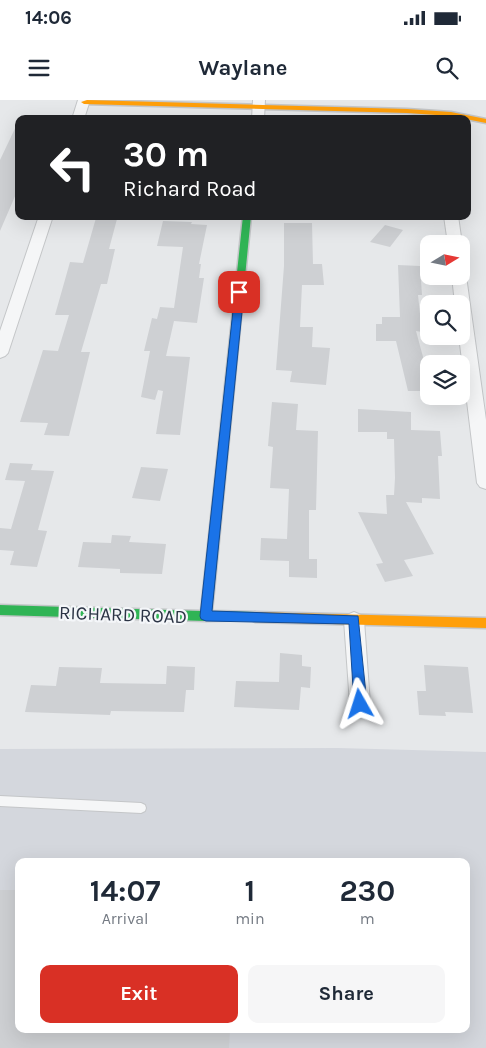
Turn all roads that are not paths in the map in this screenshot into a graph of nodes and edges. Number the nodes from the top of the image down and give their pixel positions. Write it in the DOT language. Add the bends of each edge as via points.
graph roads {
  1 [pos="84,101"];
  2 [pos="259,108"];
  3 [pos="79,115"];
  4 [pos="417,115"];
  5 [pos="471,119"];
  6 [pos="486,121"];
  7 [pos="45,220"];
  8 [pos="247,220"];
  9 [pos="452,220"];
  10 [pos="454,235"];
  11 [pos="460,285"];
  12 [pos="0,352"];
  13 [pos="486,483"];
  14 [pos="0,610"];
  15 [pos="206,616"];
  16 [pos="354,620"];
  17 [pos="486,624"];
  18 [pos="360,704"];
  19 [pos="0,802"];
  20 [pos="141,808"];
  1 -- 2 [label="street"];
  1 -- 3 [label="street"];
  2 -- 4 [label="street"];
  5 -- 6 [label="street"];
  7 -- 12 [label="street"];
  8 -- 15 [label="street"];
  9 -- 10 [label="street"];
  11 -- 13 [label="street"];
  14 -- 15 [label="street, RICHARD ROAD"];
  15 -- 16 [label="street, RICHARD ROAD"];
  16 -- 17 [label="street, RICHARD ROAD"];
  16 -- 18 [label="street"];
  19 -- 20 [label="lane"];
}
